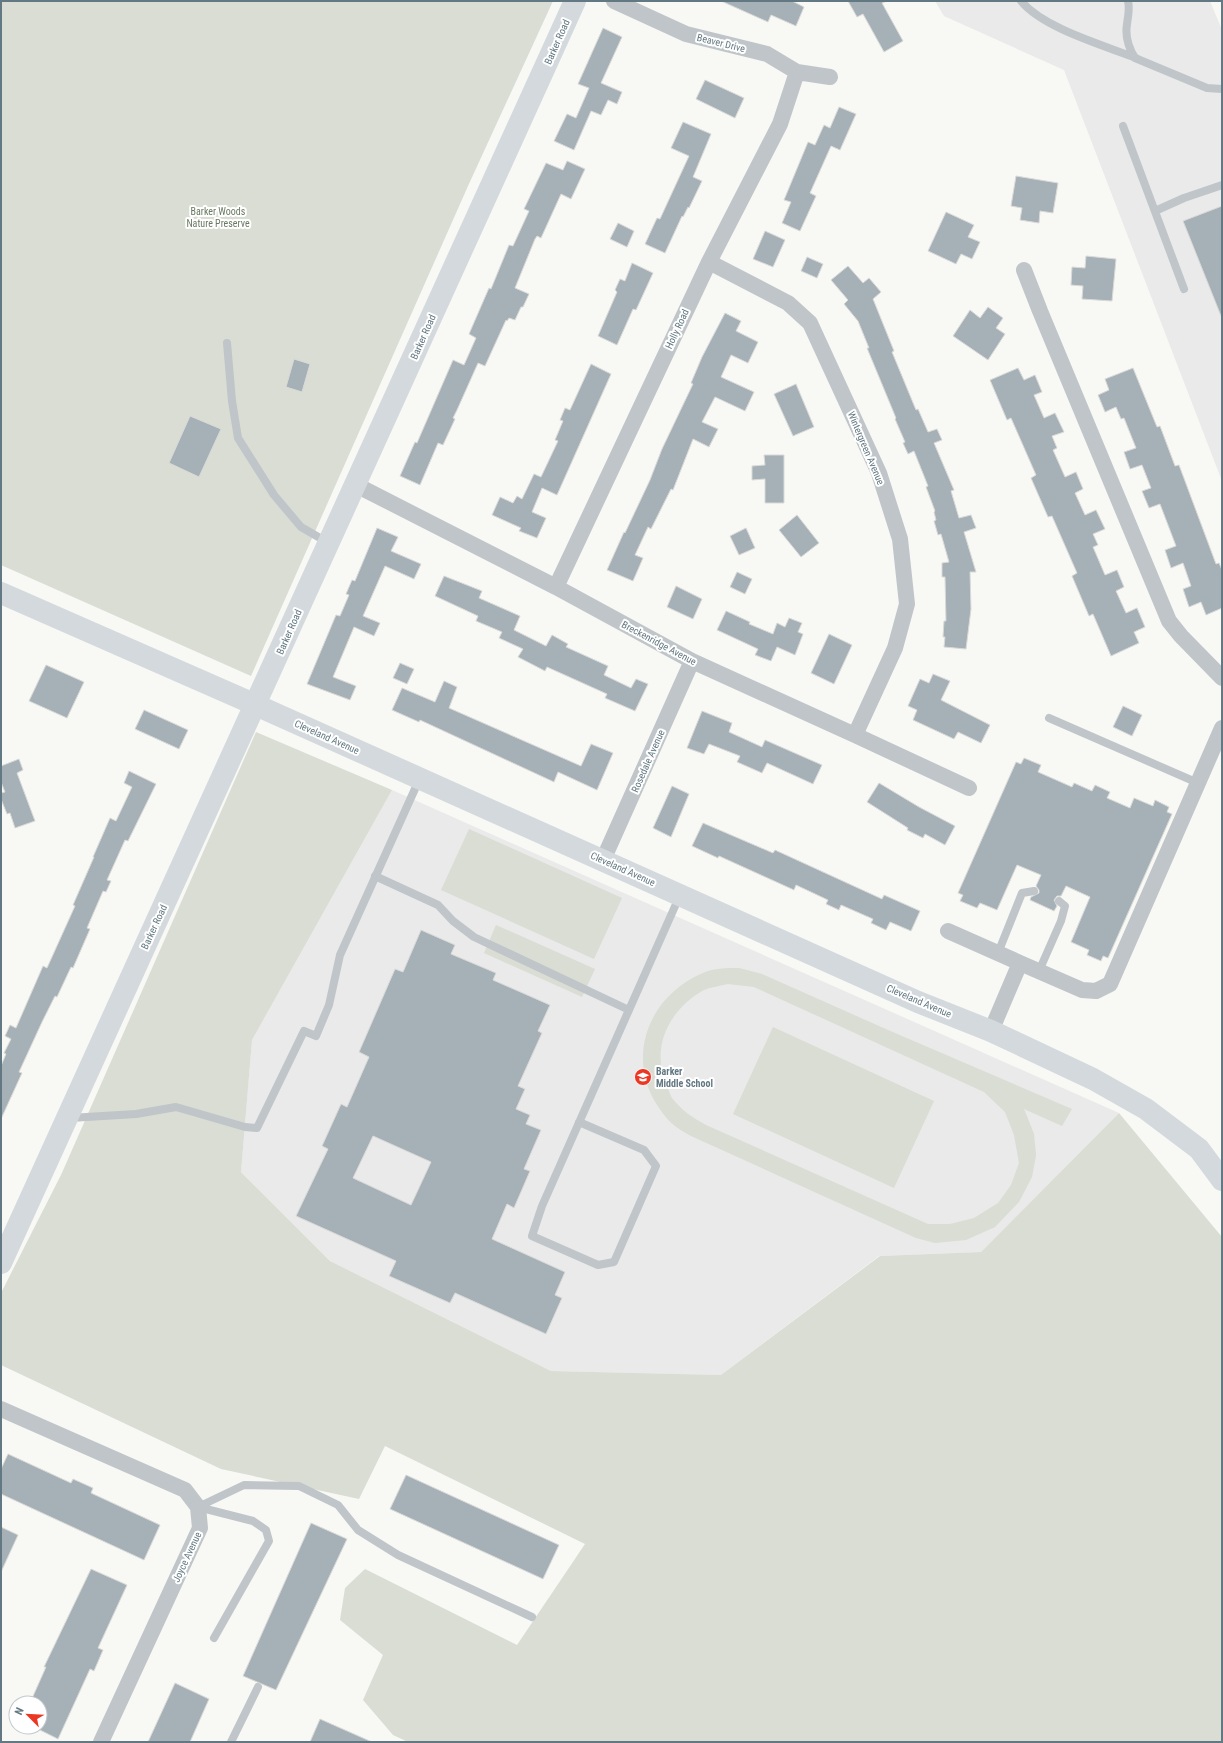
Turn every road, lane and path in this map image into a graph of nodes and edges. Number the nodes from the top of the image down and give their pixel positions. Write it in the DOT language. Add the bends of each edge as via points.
graph roads {
  1 [pos="575,1"];
  2 [pos="614,1"];
  3 [pos="1021,1"];
  4 [pos="1128,1"];
  5 [pos="1136,58"];
  6 [pos="797,72"];
  7 [pos="830,77"];
  8 [pos="1222,89"];
  9 [pos="1123,126"];
  10 [pos="1222,185"];
  11 [pos="1155,211"];
  12 [pos="709,262"];
  13 [pos="1024,270"];
  14 [pos="1184,289"];
  15 [pos="227,343"];
  16 [pos="356,485"];
  17 [pos="330,543"];
  18 [pos="556,586"];
  19 [pos="1,593"];
  20 [pos="692,661"];
  21 [pos="1222,678"];
  22 [pos="256,705"];
  23 [pos="1049,718"];
  24 [pos="1222,728"];
  25 [pos="856,735"];
  26 [pos="419,778"];
  27 [pos="1198,784"];
  28 [pos="969,788"];
  29 [pos="603,860"];
  30 [pos="375,876"];
  31 [pos="1034,891"];
  32 [pos="681,895"];
  33 [pos="1059,901"];
  34 [pos="948,931"];
  35 [pos="998,953"];
  36 [pos="1020,962"];
  37 [pos="1039,971"];
  38 [pos="629,1010"];
  39 [pos="990,1031"];
  40 [pos="67,1118"];
  41 [pos="579,1122"];
  42 [pos="1222,1180"];
  43 [pos="1,1263"];
  44 [pos="1,1409"];
  45 [pos="198,1507"];
  46 [pos="532,1617"];
  47 [pos="214,1638"];
  48 [pos="258,1687"];
  49 [pos="100,1742"];
  50 [pos="231,1742"];
  1 -- 16 [label="street, Barker Road"];
  2 -- 6 [label="street, Beaver Drive" via="686,34 767,54"];
  3 -- 5 [label="lane" via="1039,17 1066,31"];
  4 -- 5 [label="lane" via="1127,41"];
  5 -- 8 [label="lane" via="1208,88"];
  6 -- 7 [label="street, Beaver Drive"];
  6 -- 12 [label="street, Holly Road" via="780,124"];
  9 -- 11 [label="lane"];
  10 -- 11 [label="lane"];
  11 -- 14 [label="lane"];
  12 -- 18 [label="street, Holly Road"];
  12 -- 25 [label="street, Wintergreen Avenue" via="788,303 810,323 879,473 900,539 907,604 895,648"];
  13 -- 21 [label="street" via="1169,621"];
  15 -- 17 [label="lane" via="238,438 274,495 301,527"];
  16 -- 17 [label="street, Barker Road"];
  16 -- 18 [label="street, Breckenridge Avenue"];
  17 -- 22 [label="street, Barker Road"];
  18 -- 20 [label="street, Breckenridge Avenue"];
  19 -- 22 [label="street, Cleveland Avenue"];
  20 -- 25 [label="street, Breckenridge Avenue"];
  20 -- 29 [label="street, Rosedale Avenue"];
  22 -- 26 [label="street, Cleveland Avenue"];
  22 -- 40 [label="street, Barker Road"];
  23 -- 27 [label="lane"];
  24 -- 27 [label="street"];
  25 -- 28 [label="street, Breckenridge Avenue"];
  26 -- 29 [label="street, Cleveland Avenue"];
  26 -- 30 [label="lane"];
  27 -- 37 [label="street" via="1110,984 1096,991 1082,990"];
  29 -- 32 [label="street, Cleveland Avenue"];
  30 -- 38 [label="lane" via="438,905 474,937"];
  30 -- 40 [label="lane" via="340,955 329,1005 316,1036 304,1032 257,1128 244,1127 176,1107 136,1114"];
  31 -- 35 [label="lane" via="1022,893"];
  32 -- 38 [label="lane"];
  32 -- 39 [label="street, Cleveland Avenue" via="918,1002"];
  33 -- 37 [label="lane" via="1065,906 1061,921"];
  34 -- 35 [label="street"];
  35 -- 36 [label="street"];
  36 -- 37 [label="street"];
  36 -- 39 [label="street"];
  38 -- 41 [label="lane"];
  39 -- 42 [label="street, Cleveland Avenue" via="1092,1078 1146,1109 1199,1149"];
  40 -- 43 [label="street, Barker Road"];
  41 -- 41 [label="lane" via="542,1206 532,1236 598,1265 614,1262 656,1166 644,1150"];
  44 -- 45 [label="street" via="185,1490"];
  45 -- 46 [label="lane" via="244,1485 299,1486 338,1506 358,1530 398,1555"];
  45 -- 47 [label="lane" via="253,1521 266,1530 269,1541"];
  45 -- 49 [label="street, Joyce Avenue" via="200,1528"];
  48 -- 50 [label="lane"];
}
